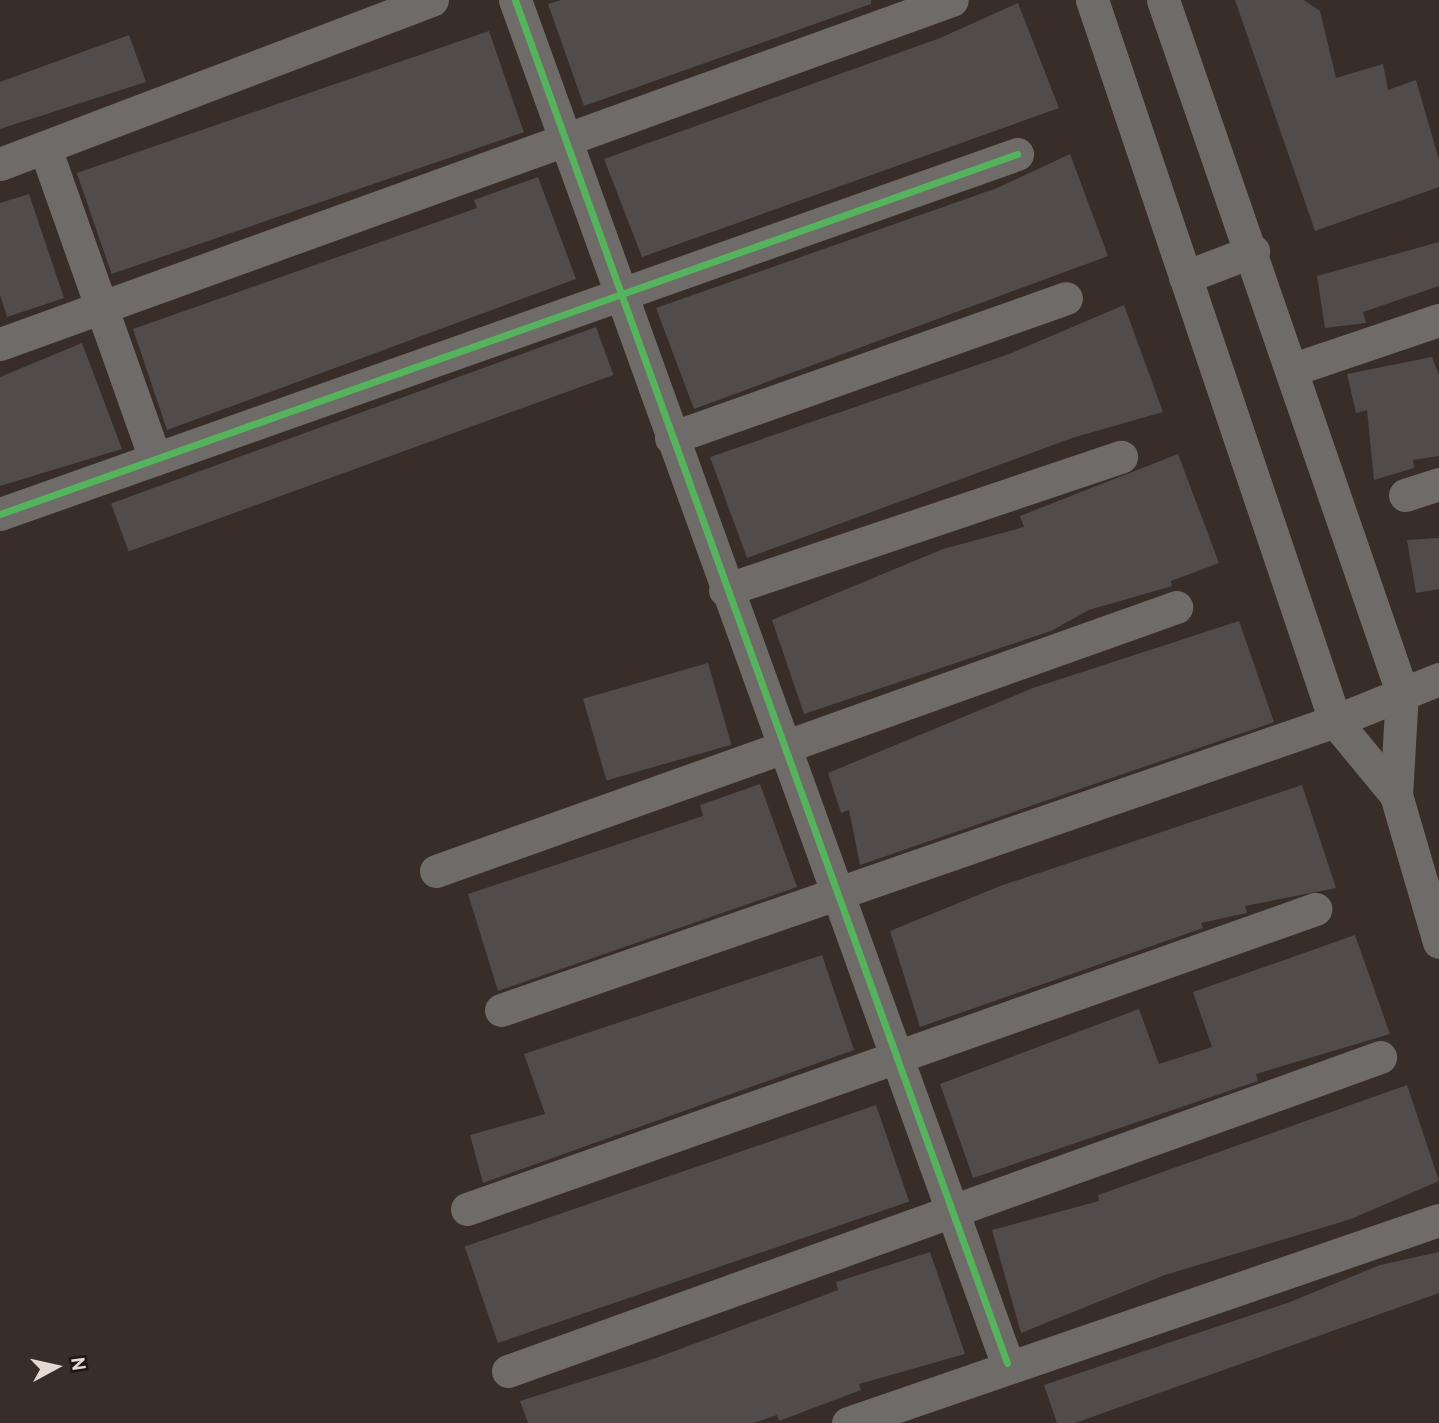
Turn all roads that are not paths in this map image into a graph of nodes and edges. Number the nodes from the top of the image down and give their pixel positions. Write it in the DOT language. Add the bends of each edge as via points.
graph roads {
  1 [pos="432,0"];
  2 [pos="515,0"];
  3 [pos="952,0"];
  4 [pos="1092,0"];
  5 [pos="1163,0"];
  6 [pos="563,137"];
  7 [pos="45,148"];
  8 [pos="1017,154"];
  9 [pos="0,164"];
  10 [pos="1253,251"];
  11 [pos="1185,277"];
  12 [pos="621,297"];
  13 [pos="1066,298"];
  14 [pos="100,307"];
  15 [pos="1439,320"];
  16 [pos="0,344"];
  17 [pos="1294,369"];
  18 [pos="671,438"];
  19 [pos="1121,457"];
  20 [pos="155,459"];
  21 [pos="1439,484"];
  22 [pos="1405,495"];
  23 [pos="0,514"];
  24 [pos="725,590"];
  25 [pos="1176,607"];
  26 [pos="1439,679"];
  27 [pos="1402,692"];
  28 [pos="1335,721"];
  29 [pos="780,744"];
  30 [pos="1396,795"];
  31 [pos="1430,865"];
  32 [pos="436,871"];
  33 [pos="834,895"];
  34 [pos="1315,909"];
  35 [pos="1439,942"];
  36 [pos="501,1010"];
  37 [pos="1380,1056"];
  38 [pos="895,1060"];
  39 [pos="467,1209"];
  40 [pos="952,1209"];
  41 [pos="1439,1220"];
  42 [pos="1007,1363"];
  43 [pos="508,1371"];
  44 [pos="848,1423"];
  1 -- 7 [label="street"];
  2 -- 6 [label="street"];
  3 -- 6 [label="street"];
  4 -- 11 [label="street"];
  5 -- 10 [label="street"];
  6 -- 12 [label="street"];
  6 -- 14 [label="street"];
  7 -- 9 [label="street"];
  7 -- 14 [label="street"];
  8 -- 12 [label="street"];
  10 -- 11 [label="street"];
  10 -- 17 [label="street"];
  11 -- 28 [label="street"];
  12 -- 18 [label="street"];
  12 -- 20 [label="street"];
  13 -- 18 [label="street"];
  14 -- 16 [label="street"];
  14 -- 20 [label="street"];
  15 -- 17 [label="street"];
  17 -- 27 [label="street"];
  18 -- 24 [label="street"];
  19 -- 24 [label="street"];
  20 -- 23 [label="street"];
  21 -- 22 [label="street"];
  24 -- 29 [label="street"];
  25 -- 29 [label="street"];
  26 -- 27 [label="street"];
  27 -- 28 [label="street"];
  27 -- 30 [label="street"];
  28 -- 30 [label="street"];
  28 -- 33 [label="street"];
  29 -- 32 [label="street"];
  29 -- 33 [label="street"];
  30 -- 31 [label="street"];
  31 -- 35 [label="street"];
  33 -- 36 [label="street"];
  33 -- 38 [label="street"];
  34 -- 38 [label="street"];
  37 -- 40 [label="street"];
  38 -- 39 [label="street"];
  38 -- 40 [label="street"];
  40 -- 42 [label="street"];
  40 -- 43 [label="street"];
  41 -- 42 [label="street"];
  42 -- 44 [label="street"];
}
